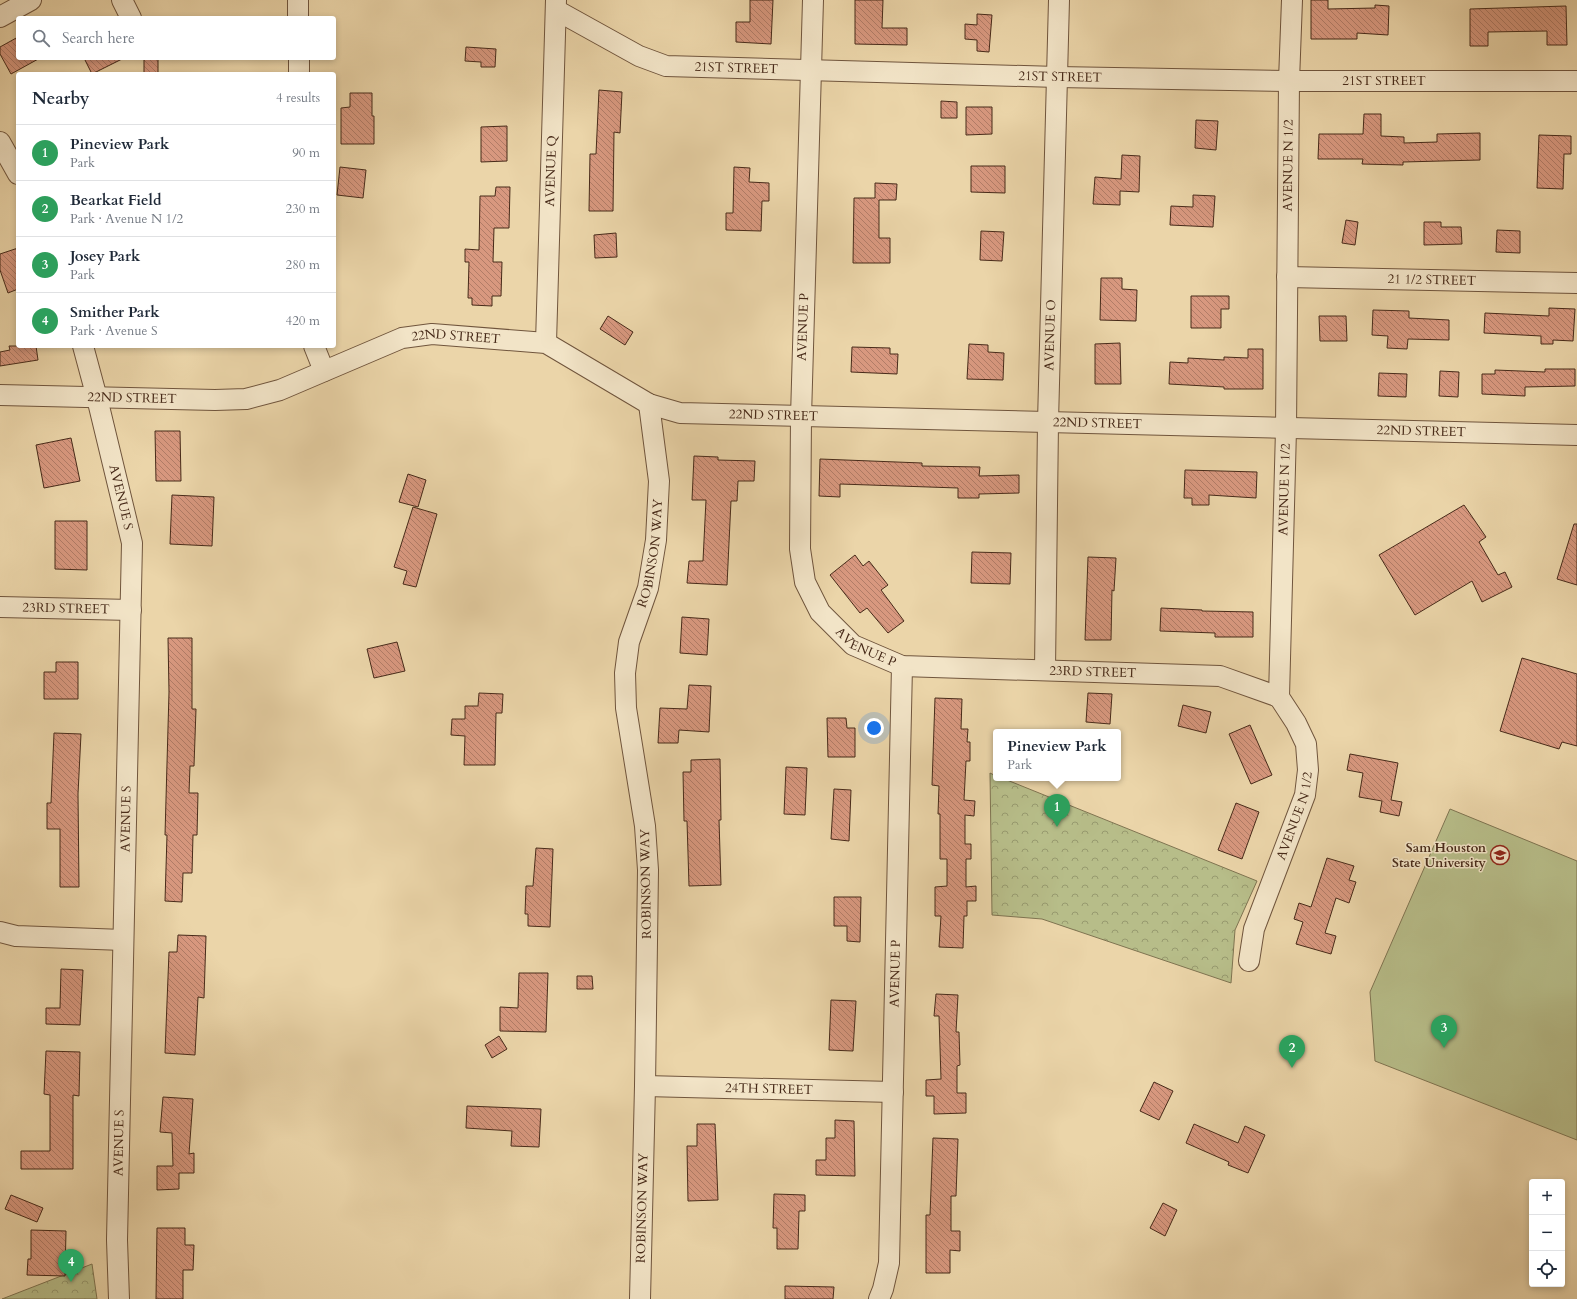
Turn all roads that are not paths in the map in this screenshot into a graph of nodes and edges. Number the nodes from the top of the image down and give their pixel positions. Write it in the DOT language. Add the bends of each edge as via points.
graph roads {
  1 [pos="31,0"];
  2 [pos="122,0"];
  3 [pos="298,0"];
  4 [pos="813,0"];
  5 [pos="1059,0"];
  6 [pos="1292,0"];
  7 [pos="556,5"];
  8 [pos="130,16"];
  9 [pos="298,16"];
  10 [pos="0,17"];
  11 [pos="298,60"];
  12 [pos="811,69"];
  13 [pos="299,72"];
  14 [pos="1057,77"];
  15 [pos="1289,81"];
  16 [pos="1577,81"];
  17 [pos="0,142"];
  18 [pos="16,170"];
  19 [pos="1287,278"];
  20 [pos="1577,283"];
  21 [pos="546,343"];
  22 [pos="84,348"];
  23 [pos="315,348"];
  24 [pos="324,371"];
  25 [pos="0,395"];
  26 [pos="97,398"];
  27 [pos="649,404"];
  28 [pos="801,417"];
  29 [pos="1048,422"];
  30 [pos="1286,429"];
  31 [pos="1577,435"];
  32 [pos="0,607"];
  33 [pos="131,610"];
  34 [pos="902,666"];
  35 [pos="1045,670"];
  36 [pos="1279,697"];
  37 [pos="0,932"];
  38 [pos="123,940"];
  39 [pos="1249,961"];
  40 [pos="645,1086"];
  41 [pos="893,1092"];
  42 [pos="119,1299"];
  43 [pos="640,1299"];
  44 [pos="879,1299"];
  1 -- 10 [label="street"];
  2 -- 8 [label="street"];
  3 -- 9 [label="street"];
  4 -- 12 [label="street, AVENUE P"];
  5 -- 14 [label="street, AVENUE O"];
  6 -- 15 [label="street, AVENUE N 1/2"];
  7 -- 12 [label="street, 21ST STREET" via="639,56 666,66"];
  7 -- 21 [label="street, AVENUE Q"];
  11 -- 13 [label="street"];
  12 -- 14 [label="street, 21ST STREET"];
  12 -- 28 [label="street, AVENUE P"];
  14 -- 15 [label="street, 21ST STREET"];
  14 -- 29 [label="street, AVENUE O"];
  15 -- 16 [label="street, 21ST STREET"];
  15 -- 19 [label="street, AVENUE N 1/2"];
  17 -- 18 [label="street"];
  19 -- 20 [label="street, 21 1/2 STREET"];
  19 -- 30 [label="street, AVENUE N 1/2"];
  21 -- 24 [label="street, 22ND STREET" via="432,334 402,338"];
  21 -- 27 [label="street, 22ND STREET"];
  22 -- 26 [label="street, AVENUE S"];
  23 -- 24 [label="street"];
  24 -- 26 [label="street, 22ND STREET" via="280,390 246,399"];
  25 -- 26 [label="street, 22ND STREET"];
  26 -- 33 [label="street, AVENUE S" via="132,543"];
  27 -- 28 [label="street, 22ND STREET" via="680,413"];
  27 -- 40 [label="street, ROBINSON WAY" via="659,481 656,540 648,588 629,642 625,673 626,708 645,826 648,870"];
  28 -- 29 [label="street, 22ND STREET"];
  28 -- 34 [label="street, AVENUE P" via="800,549 806,582 820,612 853,645"];
  29 -- 30 [label="street, 22ND STREET"];
  29 -- 35 [label="street, AVENUE O"];
  30 -- 31 [label="street, 22ND STREET"];
  30 -- 36 [label="street, AVENUE N 1/2"];
  32 -- 33 [label="street, 23RD STREET"];
  33 -- 38 [label="street, AVENUE S"];
  34 -- 35 [label="street, 23RD STREET"];
  34 -- 41 [label="street, AVENUE P"];
  35 -- 36 [label="street, 23RD STREET" via="1220,676"];
  36 -- 39 [label="street, AVENUE N 1/2" via="1306,744 1306,789 1254,929"];
  37 -- 38 [label="street" via="16,936"];
  38 -- 42 [label="street, AVENUE S" via="117,1240"];
  40 -- 41 [label="street, 24TH STREET"];
  40 -- 43 [label="street, ROBINSON WAY"];
  41 -- 44 [label="street, AVENUE P" via="889,1263"];
}
